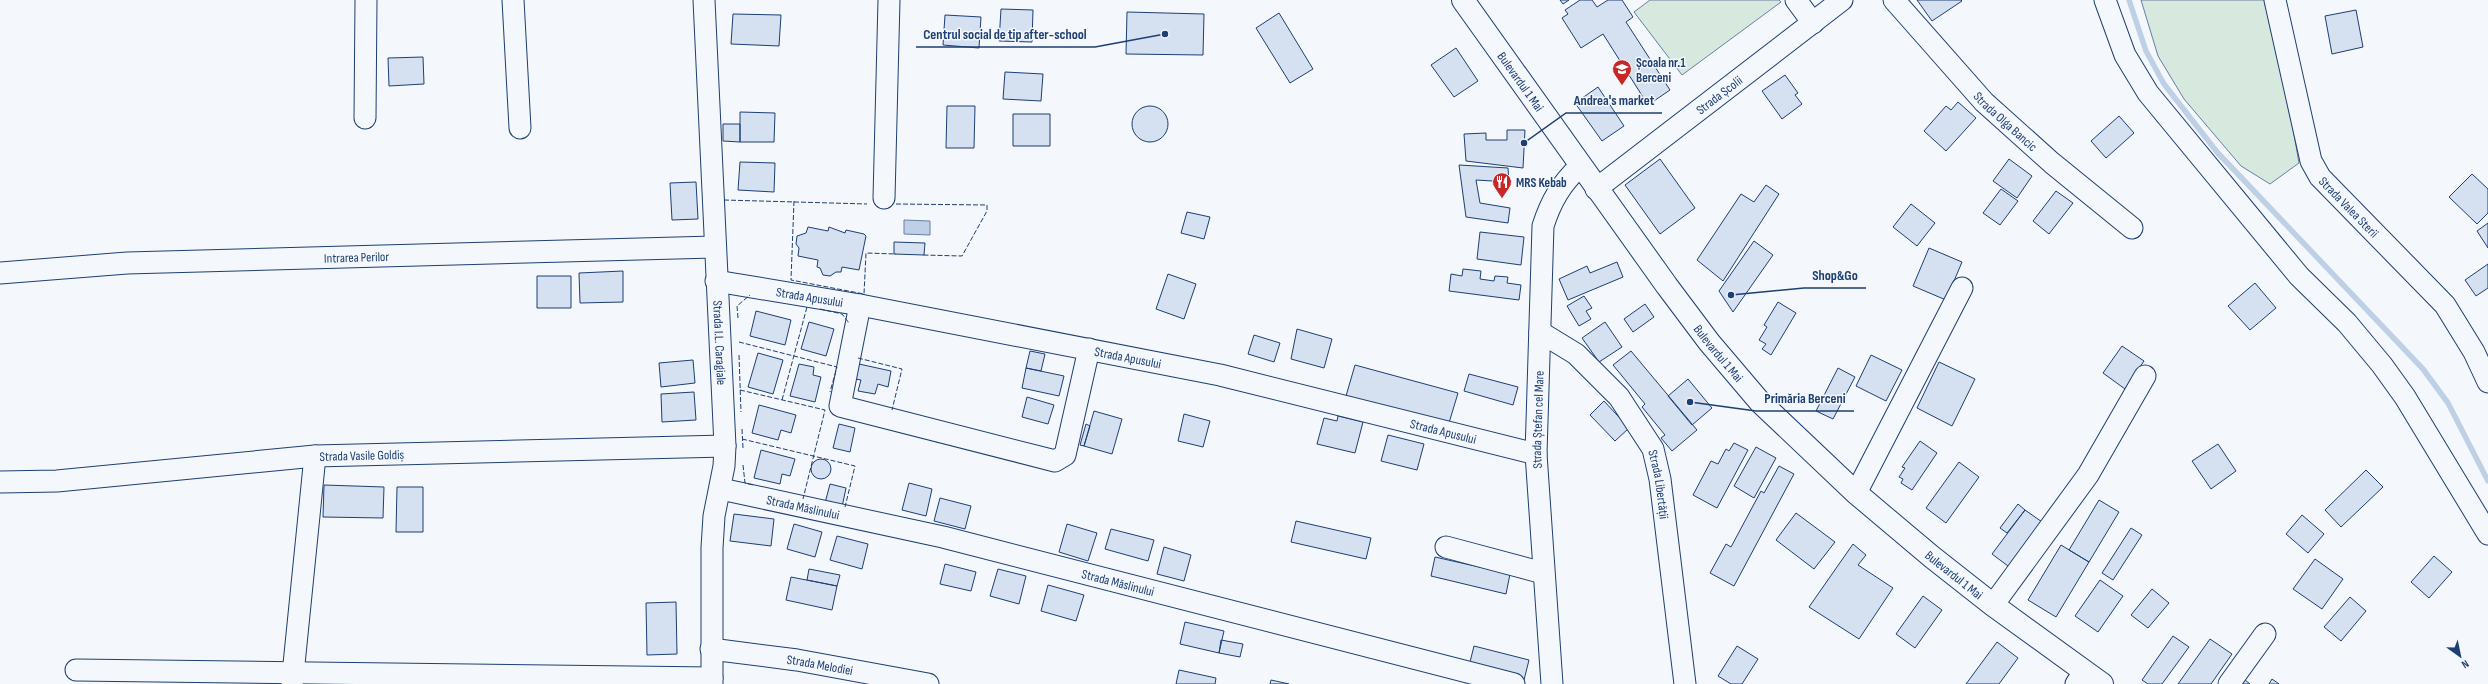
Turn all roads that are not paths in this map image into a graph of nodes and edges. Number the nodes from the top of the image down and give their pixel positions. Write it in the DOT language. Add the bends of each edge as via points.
graph roads {
  1 [pos="366,0"];
  2 [pos="513,0"];
  3 [pos="704,0"];
  4 [pos="889,0"];
  5 [pos="1463,0"];
  6 [pos="1796,0"];
  7 [pos="1842,0"];
  8 [pos="1894,0"];
  9 [pos="2105,0"];
  10 [pos="2275,0"];
  11 [pos="1813,23"];
  12 [pos="365,118"];
  13 [pos="520,128"];
  14 [pos="1580,166"];
  15 [pos="1596,189"];
  16 [pos="884,198"];
  17 [pos="2132,228"];
  18 [pos="714,247"];
  19 [pos="0,273"];
  20 [pos="716,281"];
  21 [pos="1962,288"];
  22 [pos="860,305"];
  23 [pos="1540,332"];
  24 [pos="1089,349"];
  25 [pos="2145,376"];
  26 [pos="2488,382"];
  27 [pos="725,446"];
  28 [pos="1536,454"];
  29 [pos="315,456"];
  30 [pos="0,482"];
  31 [pos="721,489"];
  32 [pos="1856,493"];
  33 [pos="2488,534"];
  34 [pos="1446,547"];
  35 [pos="1543,573"];
  36 [pos="1993,605"];
  37 [pos="2265,634"];
  38 [pos="711,649"];
  39 [pos="76,670"];
  40 [pos="293,677"];
  41 [pos="2080,678"];
  42 [pos="712,681"];
  43 [pos="928,684"];
  44 [pos="1514,684"];
  45 [pos="1552,684"];
  46 [pos="1685,684"];
  47 [pos="2102,684"];
  48 [pos="2229,684"];
  1 -- 12 [label="street"];
  2 -- 13 [label="street"];
  3 -- 18 [label="street, Strada I.L. Caragiale"];
  4 -- 16 [label="street"];
  5 -- 14 [label="main road, Bulevardul 1 Mai"];
  6 -- 11 [label="street"];
  7 -- 11 [label="street, Strada Școlii"];
  8 -- 17 [label="street, Strada Olga Bancic" via="1984,102 2052,163"];
  9 -- 33 [label="street" via="2126,55 2148,93 2299,276 2347,323 2382,365 2405,397"];
  10 -- 26 [label="street, Strada Valea Sterii" via="2311,161 2320,177 2445,305 2474,352"];
  11 -- 15 [label="street, Strada Școlii"];
  14 -- 15 [label="main road, Bulevardul 1 Mai"];
  14 -- 23 [label="street, Strada Ștefan cel Mare" via="1564,181 1555,195 1543,226"];
  15 -- 32 [label="main road, Bulevardul 1 Mai" via="1679,303 1737,376 1787,429"];
  18 -- 19 [label="street, Intrarea Perilor" via="127,263"];
  18 -- 20 [label="street, Strada I.L. Caragiale"];
  20 -- 22 [label="street, Strada Apusului"];
  20 -- 27 [label="street, Strada I.L. Caragiale"];
  21 -- 32 [label="street"];
  22 -- 24 [label="street, Strada Apusului"];
  22 -- 24 [label="street" via="840,406 1055,460 1065,455"];
  23 -- 28 [label="street, Strada Ștefan cel Mare"];
  23 -- 46 [label="street, Strada Libertății" via="1576,354 1595,371 1619,397 1653,449 1660,479"];
  24 -- 28 [label="street, Strada Apusului" via="1220,375"];
  25 -- 36 [label="street" via="2088,475"];
  27 -- 29 [label="street, Strada Vasile Goldiș"];
  27 -- 31 [label="street, Strada I.L. Caragiale"];
  28 -- 35 [label="street, Strada Ștefan cel Mare"];
  29 -- 30 [label="street, Strada Vasile Goldiș" via="42,482"];
  29 -- 40 [label="street"];
  31 -- 38 [label="street, Strada I.L. Caragiale" via="714,516 712,548"];
  31 -- 44 [label="street, Strada Măslinului" via="943,537"];
  32 -- 36 [label="main road, Bulevardul 1 Mai"];
  34 -- 35 [label="street"];
  35 -- 45 [label="street, Strada Ștefan cel Mare"];
  36 -- 41 [label="main road, Bulevardul 1 Mai"];
  37 -- 48 [label="street"];
  38 -- 42 [label="street, Strada I.L. Caragiale"];
  38 -- 43 [label="street, Strada Melodiei" via="797,660"];
  39 -- 40 [label="street"];
  40 -- 42 [label="street"];
  41 -- 47 [label="main road, Bulevardul 1 Mai"];
}
